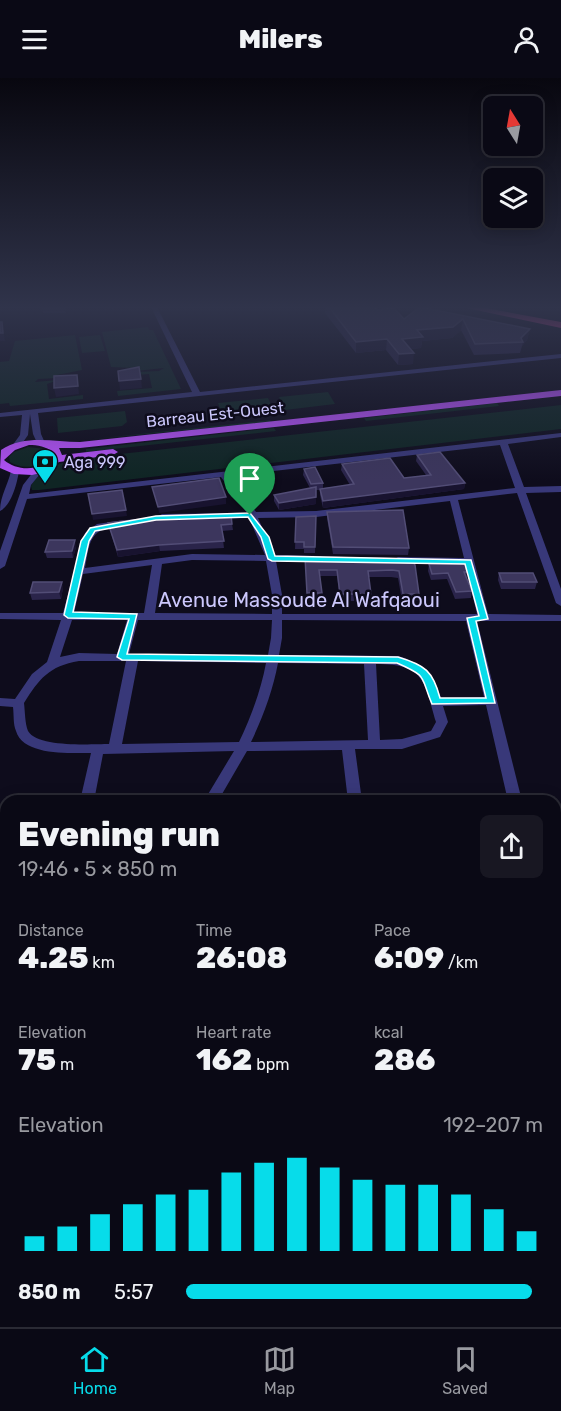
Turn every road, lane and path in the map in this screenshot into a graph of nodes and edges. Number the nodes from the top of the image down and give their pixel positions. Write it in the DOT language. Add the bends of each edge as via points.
graph roads {
  1 [pos="183,365"];
  2 [pos="472,365"];
  3 [pos="561,393"];
  4 [pos="197,394"];
  5 [pos="561,403"];
  6 [pos="30,412"];
  7 [pos="0,415"];
  8 [pos="561,435"];
  9 [pos="503,442"];
  10 [pos="46,444"];
  11 [pos="16,446"];
  12 [pos="56,459"];
  13 [pos="3,461"];
  14 [pos="40,469"];
  15 [pos="224,475"];
  16 [pos="561,489"];
  17 [pos="518,490"];
  18 [pos="23,498"];
  19 [pos="454,500"];
  20 [pos="1,503"];
  21 [pos="250,515"];
  22 [pos="272,559"];
  23 [pos="158,560"];
  24 [pos="330,560"];
  25 [pos="387,560"];
  26 [pos="468,561"];
  27 [pos="0,566"];
  28 [pos="79,572"];
  29 [pos="561,603"];
  30 [pos="68,615"];
  31 [pos="0,616"];
  32 [pos="134,616"];
  33 [pos="278,616"];
  34 [pos="149,617"];
  35 [pos="561,618"];
  36 [pos="478,619"];
  37 [pos="127,657"];
  38 [pos="274,658"];
  39 [pos="370,659"];
  40 [pos="53,662"];
  41 [pos="492,701"];
  42 [pos="0,702"];
  43 [pos="436,702"];
  44 [pos="18,703"];
  45 [pos="374,744"];
  46 [pos="244,745"];
  47 [pos="348,745"];
  48 [pos="115,747"];
  49 [pos="98,749"];
  50 [pos="88,795"];
  51 [pos="215,795"];
  52 [pos="355,795"];
  53 [pos="514,795"];
  1 -- 4 [label="street"];
  2 -- 4 [label="street"];
  3 -- 10 [label="main road, Barreau Est-Ouest" via="80,445"];
  4 -- 6 [label="street"];
  5 -- 12 [label="main road, Barreau Est-Ouest"];
  6 -- 7 [label="street"];
  6 -- 10 [label="street" via="37,434"];
  6 -- 11 [label="street" via="24,435"];
  8 -- 9 [label="street"];
  9 -- 15 [label="street"];
  9 -- 17 [label="street"];
  10 -- 11 [label="main road, Barreau Est-Ouest"];
  10 -- 12 [label="main road" via="58,453"];
  11 -- 13 [label="main road"];
  12 -- 14 [label="main road"];
  13 -- 14 [label="main road"];
  13 -- 20 [label="street"];
  14 -- 18 [label="street" via="30,478"];
  15 -- 18 [label="street"];
  15 -- 21 [label="street" via="246,503"];
  16 -- 17 [label="street"];
  17 -- 19 [label="street"];
  17 -- 29 [label="street"];
  18 -- 27 [label="street"];
  19 -- 21 [label="street" via="327,513"];
  19 -- 26 [label="street"];
  21 -- 22 [label="street" via="265,537"];
  21 -- 28 [label="street" via="141,520 97,527 90,531"];
  22 -- 23 [label="street"];
  22 -- 24 [label="street"];
  22 -- 33 [label="street"];
  23 -- 28 [label="street"];
  23 -- 34 [label="street"];
  25 -- 26 [label="street"];
  26 -- 36 [label="street"];
  28 -- 30 [label="street"];
  30 -- 31 [label="street, Avenue Massoude Al Wafqaoui"];
  30 -- 32 [label="street, Avenue Massoude Al Wafqaoui"];
  30 -- 40 [label="street"];
  32 -- 34 [label="street, Avenue Massoude Al Wafqaoui"];
  32 -- 37 [label="street"];
  33 -- 34 [label="street, Avenue Massoude Al Wafqaoui"];
  33 -- 36 [label="street, Avenue Massoude Al Wafqaoui"];
  33 -- 38 [label="street"];
  35 -- 36 [label="street, Avenue Massoude Al Wafqaoui"];
  36 -- 41 [label="street"];
  37 -- 38 [label="street"];
  37 -- 40 [label="street" via="79,657"];
  37 -- 48 [label="street"];
  38 -- 39 [label="street"];
  38 -- 46 [label="street" via="261,711"];
  39 -- 43 [label="street" via="398,660 422,670 430,679"];
  39 -- 45 [label="street"];
  40 -- 44 [label="street" via="37,675"];
  41 -- 43 [label="street"];
  41 -- 53 [label="street"];
  42 -- 44 [label="street"];
  43 -- 45 [label="street" via="442,722 436,734 402,744"];
  44 -- 49 [label="street" via="22,732 31,741 46,747"];
  45 -- 47 [label="street"];
  46 -- 47 [label="street"];
  46 -- 48 [label="street"];
  46 -- 51 [label="street"];
  47 -- 52 [label="street"];
  48 -- 49 [label="street"];
  49 -- 50 [label="street"];
}
